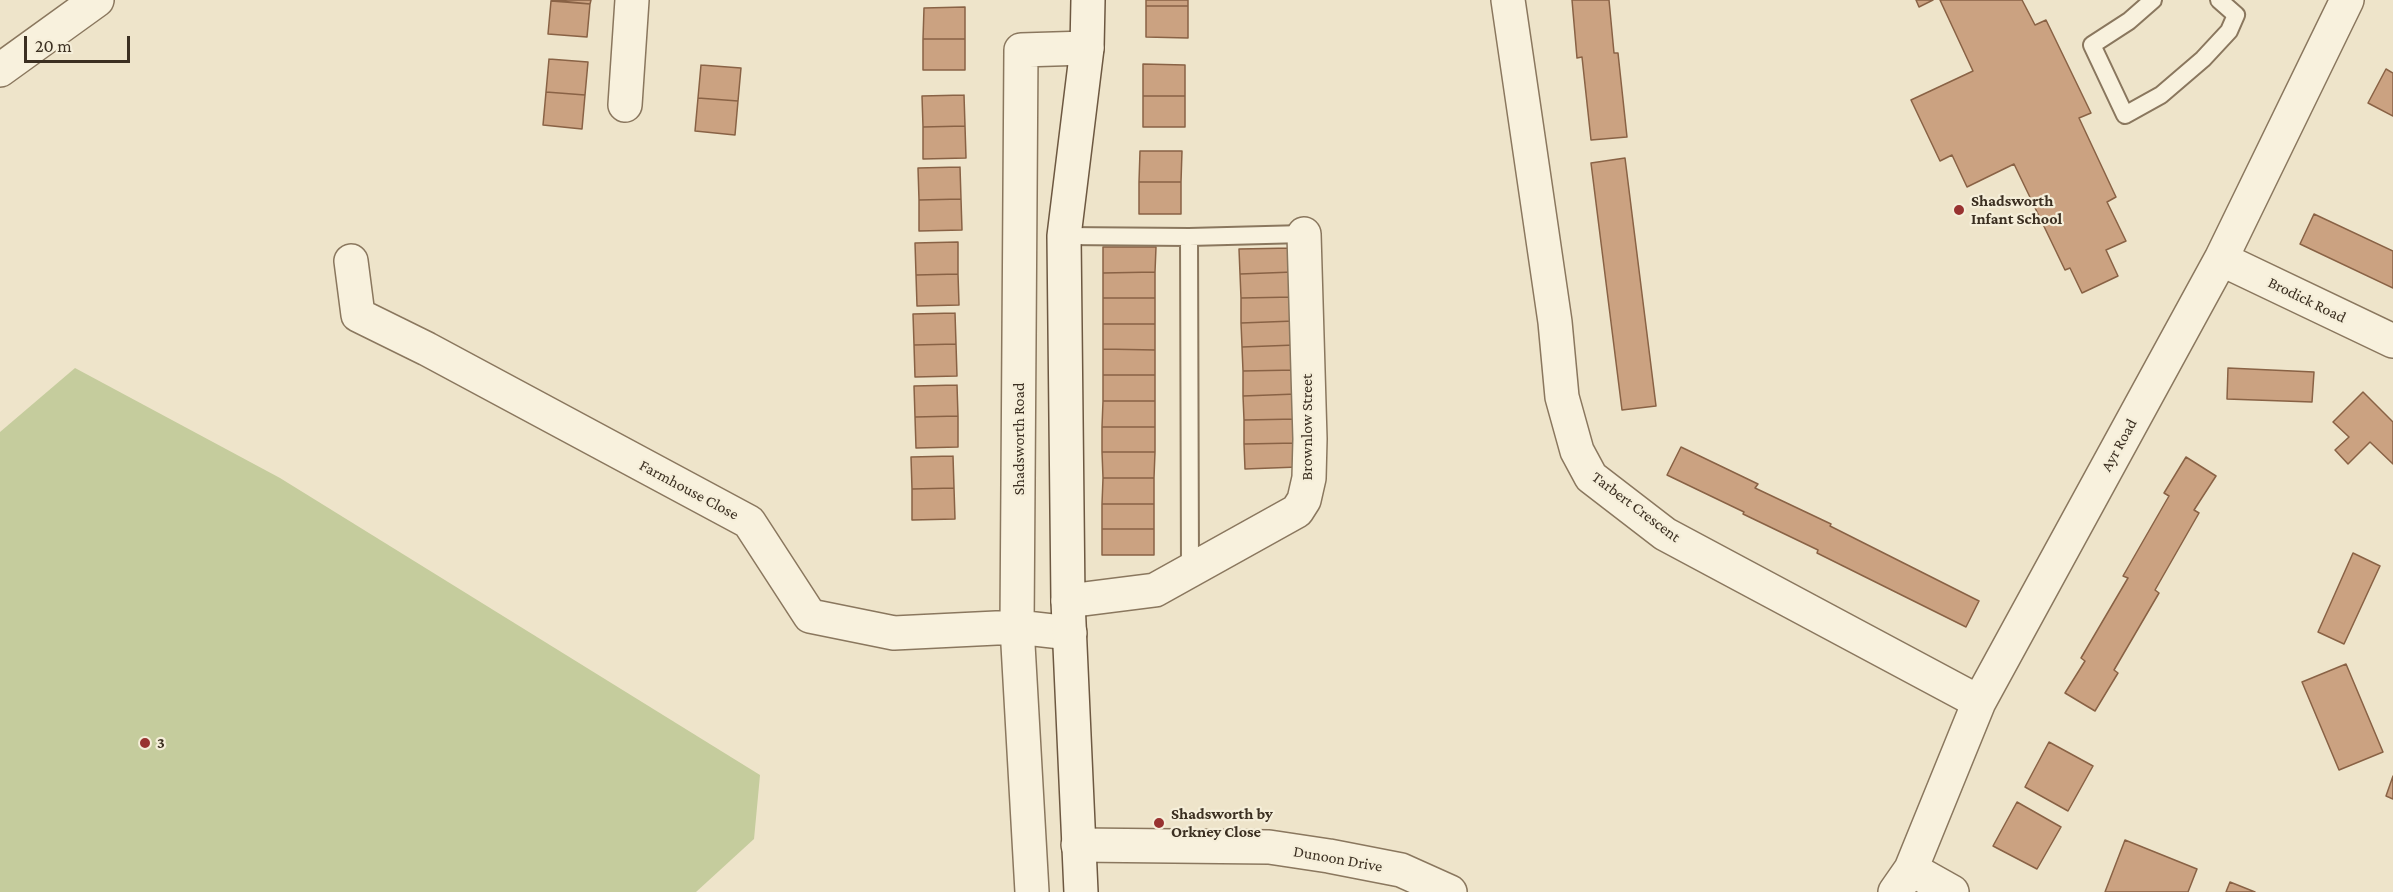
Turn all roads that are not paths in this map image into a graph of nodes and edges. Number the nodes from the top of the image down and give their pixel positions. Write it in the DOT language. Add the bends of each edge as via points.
graph roads {
  1 [pos="97,0"];
  2 [pos="632,0"];
  3 [pos="1088,0"];
  4 [pos="1508,0"];
  5 [pos="2153,0"];
  6 [pos="2219,0"];
  7 [pos="2347,0"];
  8 [pos="1087,48"];
  9 [pos="0,70"];
  10 [pos="625,105"];
  11 [pos="1304,234"];
  12 [pos="1064,236"];
  13 [pos="1189,237"];
  14 [pos="2221,259"];
  15 [pos="351,261"];
  16 [pos="2393,341"];
  17 [pos="1190,571"];
  18 [pos="1068,601"];
  19 [pos="1017,627"];
  20 [pos="1070,633"];
  21 [pos="1979,702"];
  22 [pos="1078,845"];
  23 [pos="1903,880"];
  24 [pos="1032,892"];
  25 [pos="1081,892"];
  26 [pos="1448,892"];
  27 [pos="1952,892"];
  1 -- 9 [label="street"];
  2 -- 10 [label="street"];
  3 -- 8 [label="street"];
  4 -- 21 [label="street, Tarbert Crescent" via="1555,322 1562,397 1577,451 1591,477 1665,534"];
  5 -- 6 [label="lane" via="2092,45 2125,116 2161,95 2229,31 2236,15"];
  7 -- 14 [label="street, Ayr Road"];
  8 -- 12 [label="street"];
  8 -- 19 [label="street, Shadsworth Road" via="1021,51"];
  11 -- 13 [label="lane"];
  11 -- 17 [label="street, Brownlow Street" via="1310,439 1304,500 1297,511"];
  12 -- 13 [label="lane"];
  12 -- 18 [label="street"];
  13 -- 17 [label="lane"];
  14 -- 16 [label="street, Brodick Road"];
  14 -- 21 [label="street, Ayr Road"];
  15 -- 19 [label="street, Farmhouse Close" via="358,315 749,522 810,616 894,633"];
  17 -- 18 [label="street, Brownlow Street" via="1155,590"];
  18 -- 20 [label="street"];
  19 -- 20 [label="street, Farmhouse Close"];
  19 -- 24 [label="street, Shadsworth Road"];
  20 -- 22 [label="street"];
  21 -- 23 [label="street, Ayr Road"];
  22 -- 25 [label="street"];
  22 -- 26 [label="street, Dunoon Drive" via="1269,847 1401,870"];
  23 -- 27 [label="street"];
}
